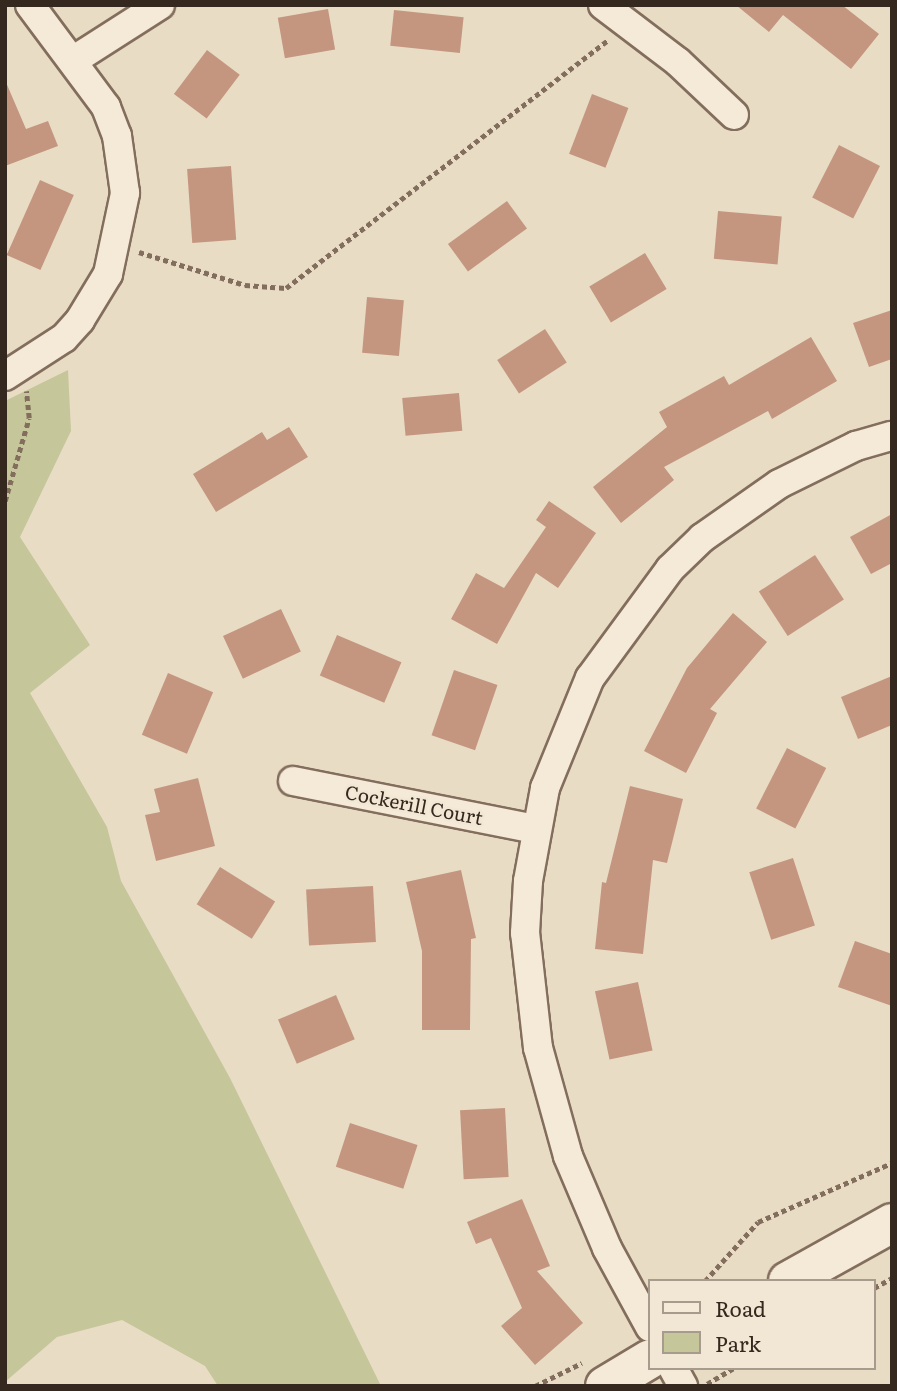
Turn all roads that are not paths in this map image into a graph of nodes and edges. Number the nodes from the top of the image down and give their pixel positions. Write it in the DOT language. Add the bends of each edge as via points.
graph roads {
  1 [pos="30,5"];
  2 [pos="160,5"];
  3 [pos="603,5"];
  4 [pos="74,60"];
  5 [pos="734,115"];
  6 [pos="11,374"];
  7 [pos="892,436"];
  8 [pos="293,780"];
  9 [pos="535,829"];
  10 [pos="892,1223"];
  11 [pos="792,1279"];
  12 [pos="648,1323"];
  13 [pos="648,1360"];
  14 [pos="674,1370"];
  15 [pos="605,1386"];
  16 [pos="682,1386"];
  1 -- 4 [label="street"];
  2 -- 4 [label="street"];
  3 -- 5 [label="street" via="678,62"];
  4 -- 6 [label="street" via="106,107 117,136 125,193 117,244 108,274 80,320 64,338"];
  7 -- 9 [label="street" via="856,446 779,484 702,538 670,569 590,678 559,745"];
  8 -- 9 [label="street, Cockerill Court"];
  9 -- 12 [label="street" via="526,933 538,1048 568,1156 607,1248"];
  10 -- 11 [label="main road"];
  13 -- 15 [label="main road"];
  14 -- 16 [label="street"];
}
